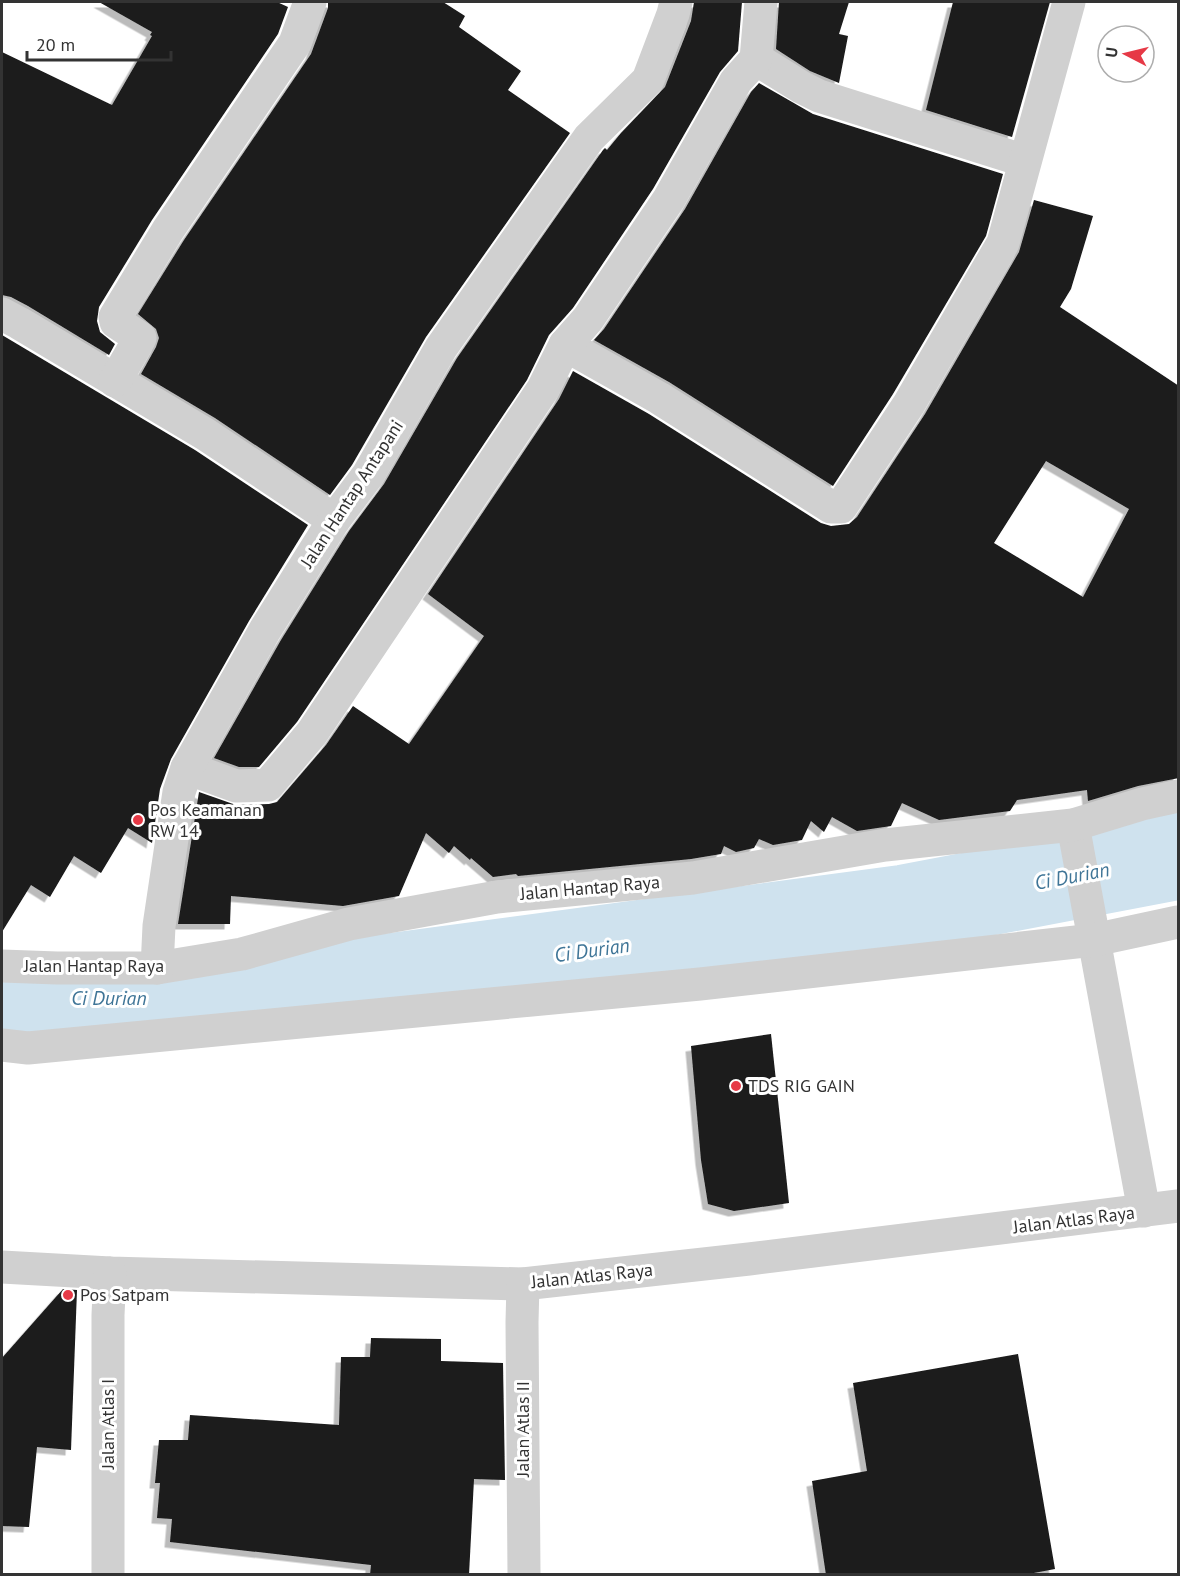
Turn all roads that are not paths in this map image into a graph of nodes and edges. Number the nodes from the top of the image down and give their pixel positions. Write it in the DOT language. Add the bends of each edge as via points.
graph roads {
  1 [pos="310,2"];
  2 [pos="675,2"];
  3 [pos="761,2"];
  4 [pos="1069,2"];
  5 [pos="756,59"];
  6 [pos="1025,160"];
  7 [pos="2,314"];
  8 [pos="565,345"];
  9 [pos="115,381"];
  10 [pos="334,520"];
  11 [pos="187,768"];
  12 [pos="1179,796"];
  13 [pos="1076,836"];
  14 [pos="1179,922"];
  15 [pos="1092,929"];
  16 [pos="2,966"];
  17 [pos="157,968"];
  18 [pos="2,1045"];
  19 [pos="1179,1206"];
  20 [pos="1144,1211"];
  21 [pos="2,1267"];
  22 [pos="110,1274"];
  23 [pos="523,1284"];
  24 [pos="108,1575"];
  25 [pos="524,1575"];
  1 -- 9 [label="street" via="294,43 118,311 116,322 140,338"];
  2 -- 10 [label="street, Jalan Hantap Antapani" via="648,80 589,138 441,348 368,475"];
  3 -- 5 [label="street"];
  4 -- 6 [label="street"];
  5 -- 6 [label="street" via="819,96"];
  5 -- 8 [label="street" via="736,81 669,199 588,319"];
  6 -- 8 [label="street" via="1003,243 909,404 841,507 831,507 659,398"];
  7 -- 9 [label="street"];
  8 -- 11 [label="street" via="543,389 312,733 268,785 236,786"];
  9 -- 10 [label="street" via="205,434"];
  10 -- 11 [label="street, Jalan Hantap Antapani" via="265,630"];
  11 -- 17 [label="street, Jalan Hantap Antapani" via="179,792 159,926"];
  12 -- 13 [label="street, Jalan Hantap Raya" via="1142,804"];
  13 -- 15 [label="street"];
  13 -- 17 [label="street, Jalan Hantap Raya" via="885,845 693,878 497,897 349,924 242,954"];
  14 -- 15 [label="street"];
  15 -- 18 [label="street" via="688,986 28,1048"];
  15 -- 20 [label="street"];
  16 -- 17 [label="street, Jalan Hantap Raya"];
  19 -- 20 [label="street, Jalan Atlas Raya"];
  20 -- 23 [label="street, Jalan Atlas Raya"];
  21 -- 22 [label="street, Jalan Atlas Raya"];
  22 -- 23 [label="street, Jalan Atlas Raya"];
  22 -- 24 [label="street, Jalan Atlas I"];
  23 -- 25 [label="street, Jalan Atlas II"];
}
